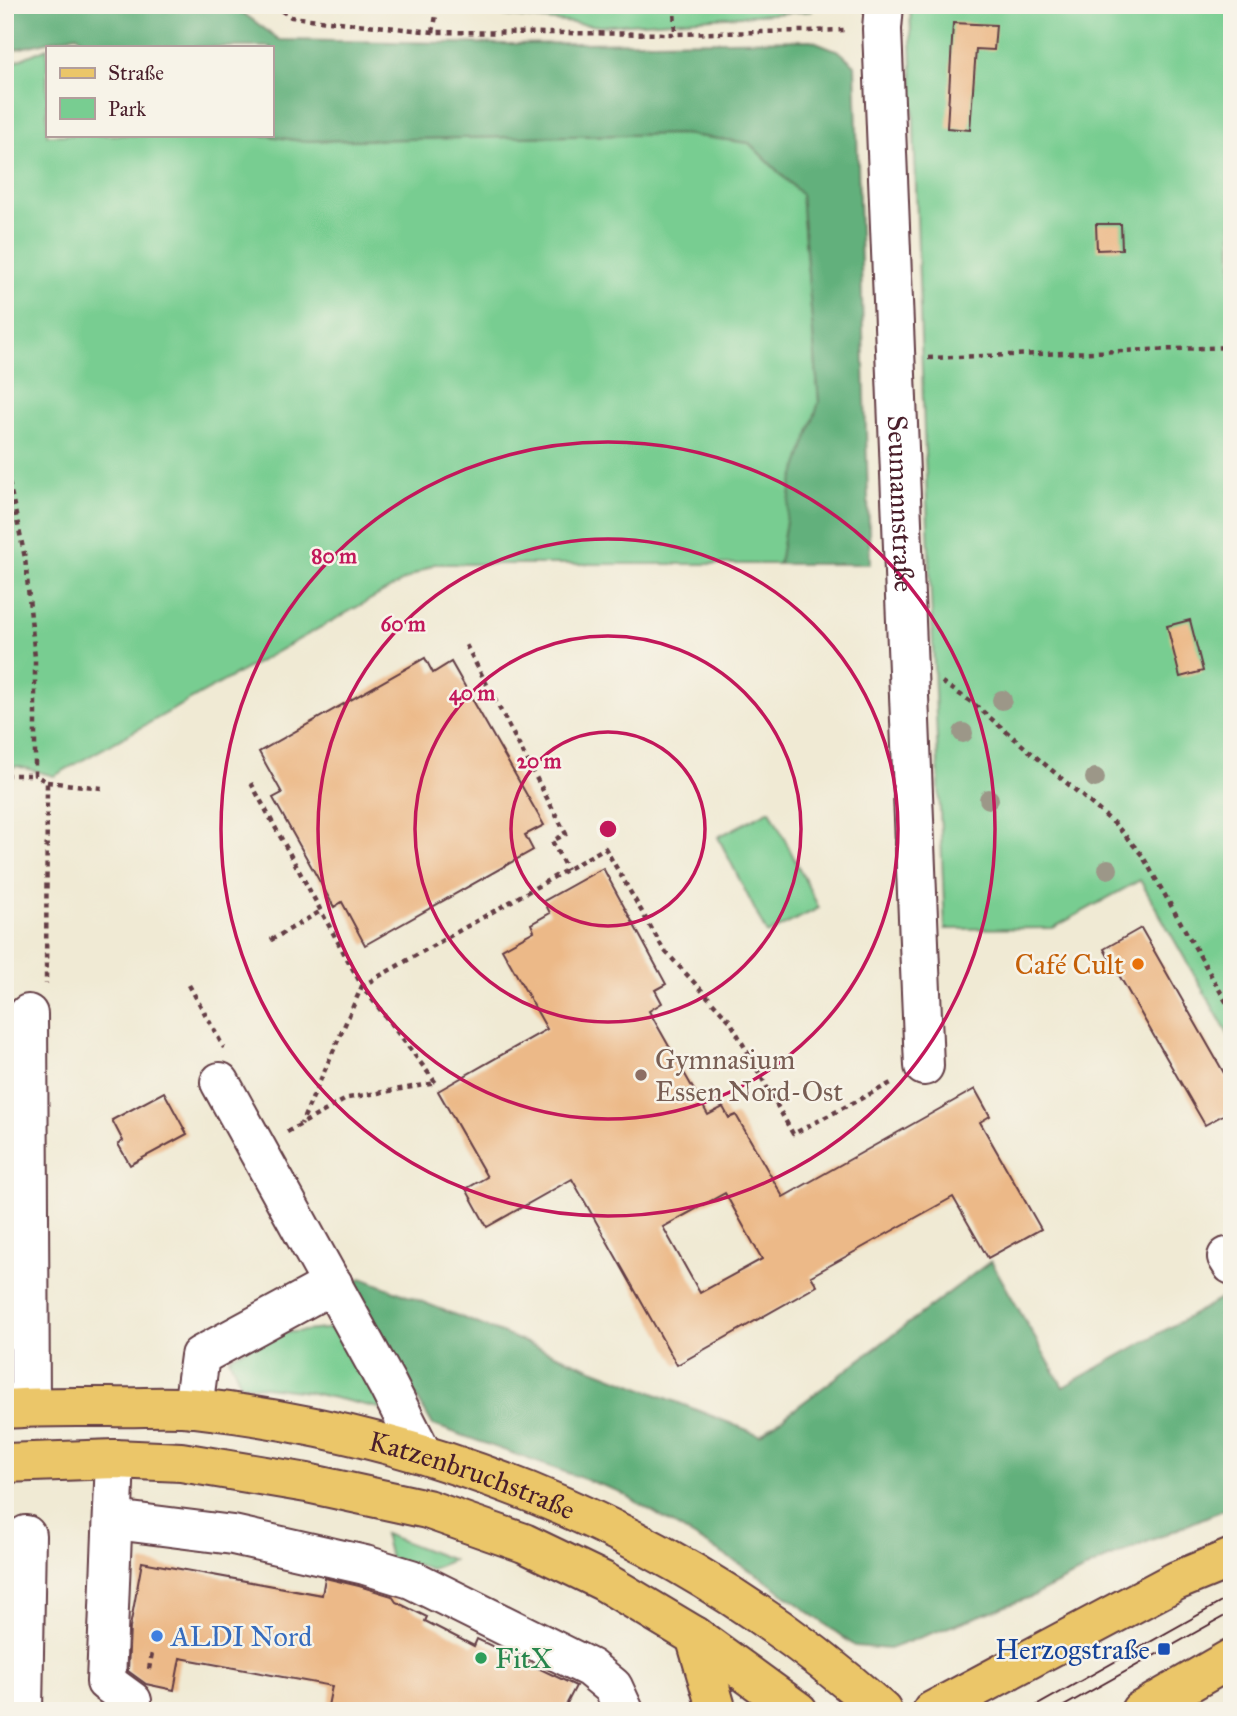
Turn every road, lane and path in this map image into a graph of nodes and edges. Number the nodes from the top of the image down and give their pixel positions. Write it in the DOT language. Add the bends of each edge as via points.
graph roads {
  1 [pos="273,5"];
  2 [pos="438,5"];
  3 [pos="674,5"];
  4 [pos="883,17"];
  5 [pos="433,32"];
  6 [pos="675,34"];
  7 [pos="1232,346"];
  8 [pos="896,359"];
  9 [pos="5,463"];
  10 [pos="466,645"];
  11 [pos="910,659"];
  12 [pos="5,775"];
  13 [pos="35,775"];
  14 [pos="47,782"];
  15 [pos="251,783"];
  16 [pos="102,788"];
  17 [pos="567,870"];
  18 [pos="321,911"];
  19 [pos="271,940"];
  20 [pos="189,985"];
  21 [pos="362,986"];
  22 [pos="1232,1013"];
  23 [pos="28,1014"];
  24 [pos="924,1066"];
  25 [pos="220,1082"];
  26 [pos="301,1124"];
  27 [pos="257,1149"];
  28 [pos="332,1284"];
  29 [pos="18,1408"];
  30 [pos="193,1408"];
  31 [pos="422,1453"];
  32 [pos="115,1459"];
  33 [pos="5,1463"];
  34 [pos="115,1520"];
  35 [pos="26,1535"];
  36 [pos="1232,1558"];
  37 [pos="695,1636"];
  38 [pos="1232,1658"];
  39 [pos="132,1701"];
  40 [pos="23,1711"];
  41 [pos="624,1711"];
  42 [pos="717,1711"];
  43 [pos="798,1711"];
  44 [pos="882,1711"];
  45 [pos="932,1711"];
  46 [pos="1140,1711"];
  1 -- 5 [label="path" via="291,18"];
  2 -- 5 [label="path"];
  3 -- 6 [label="path"];
  4 -- 6 [label="path"];
  4 -- 8 [label="street, Seumannstraße"];
  5 -- 6 [label="path"];
  7 -- 8 [label="path"];
  8 -- 11 [label="street, Seumannstraße"];
  9 -- 13 [label="path" via="25,558 35,658"];
  10 -- 17 [label="path" via="566,834 552,841"];
  11 -- 22 [label="path" via="974,704 1115,824 1142,855"];
  11 -- 24 [label="street, Seumannstraße"];
  12 -- 13 [label="path"];
  13 -- 14 [label="path"];
  14 -- 16 [label="path"];
  14 -- 23 [label="path" via="46,1000"];
  15 -- 18 [label="path"];
  17 -- 21 [label="path"];
  17 -- 24 [label="path" via="605,848 664,950 730,1021 793,1134"];
  18 -- 19 [label="path"];
  18 -- 21 [label="path"];
  20 -- 25 [label="path" via="228,1056"];
  21 -- 26 [label="path"];
  21 -- 26 [label="path" via="436,1083 348,1098"];
  23 -- 29 [label="street"];
  25 -- 27 [label="street"];
  26 -- 27 [label="path"];
  27 -- 28 [label="street"];
  28 -- 30 [label="street" via="201,1356"];
  28 -- 31 [label="street"];
  29 -- 30 [label="main road, Katzenbruchstraße"];
  30 -- 31 [label="main road, Katzenbruchstraße" via="334,1430"];
  31 -- 44 [label="main road, Katzenbruchstraße" via="577,1510 676,1561 761,1615"];
  32 -- 33 [label="main road, Katzenbruchstraße"];
  32 -- 34 [label="street"];
  32 -- 37 [label="main road, Katzenbruchstraße" via="181,1462 426,1509 524,1543 603,1581"];
  34 -- 39 [label="street" via="106,1682"];
  34 -- 41 [label="street" via="233,1535 411,1578 590,1668 612,1687"];
  35 -- 40 [label="street"];
  36 -- 45 [label="main road" via="1176,1581"];
  37 -- 42 [label="main road"];
  37 -- 43 [label="main road, Katzenbruchstraße"];
  38 -- 46 [label="main road"];
}
